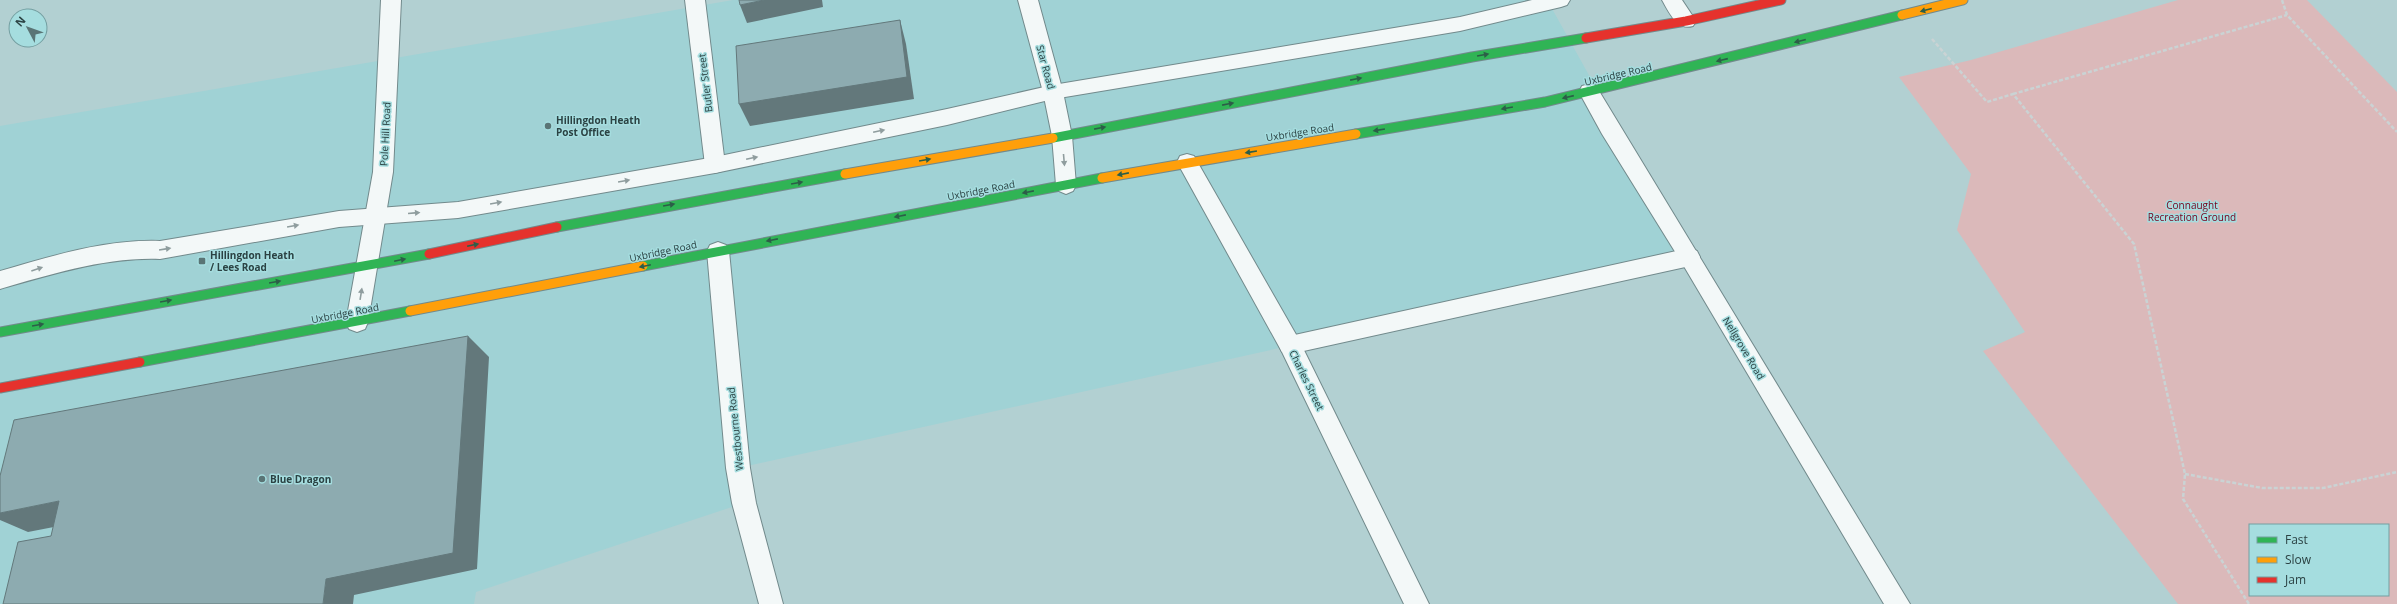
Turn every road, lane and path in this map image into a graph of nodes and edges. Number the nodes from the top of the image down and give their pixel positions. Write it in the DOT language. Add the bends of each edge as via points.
graph roads {
  1 [pos="391,0"];
  2 [pos="695,0"];
  3 [pos="1028,0"];
  4 [pos="1561,0"];
  5 [pos="1672,0"];
  6 [pos="1781,0"];
  7 [pos="1963,0"];
  8 [pos="2282,0"];
  9 [pos="1911,14"];
  10 [pos="2287,15"];
  11 [pos="1686,21"];
  12 [pos="1053,92"];
  13 [pos="1589,92"];
  14 [pos="2013,94"];
  15 [pos="2397,132"];
  16 [pos="1062,136"];
  17 [pos="1187,162"];
  18 [pos="715,165"];
  19 [pos="1066,185"];
  20 [pos="375,216"];
  21 [pos="718,250"];
  22 [pos="1690,256"];
  23 [pos="366,267"];
  24 [pos="0,280"];
  25 [pos="357,322"];
  26 [pos="0,332"];
  27 [pos="1290,345"];
  28 [pos="0,388"];
  29 [pos="2397,472"];
  30 [pos="2185,474"];
  31 [pos="771,604"];
  32 [pos="1417,604"];
  33 [pos="1898,604"];
  34 [pos="2249,604"];
  1 -- 20 [label="street, Pole Hill Road" via="383,172"];
  2 -- 18 [label="street, Butler Street"];
  3 -- 12 [label="street, Star Road"];
  4 -- 12 [label="lane" via="1460,24"];
  5 -- 11 [label="street"];
  6 -- 11 [label="main road"];
  7 -- 9 [label="main road, Uxbridge Road, one-way"];
  8 -- 10 [label="path"];
  9 -- 13 [label="main road, Uxbridge Road, one-way"];
  9 -- 14 [label="path" via="1987,102"];
  10 -- 14 [label="path"];
  10 -- 15 [label="path"];
  16 -- 11 [label="main road, one-way" via="1472,57"];
  12 -- 16 [label="street, Star Road"];
  18 -- 12 [label="lane, one-way" via="947,117"];
  13 -- 17 [label="main road, Uxbridge Road, one-way" via="1455,118"];
  13 -- 22 [label="street, Nellgrove Road"];
  14 -- 30 [label="path" via="2134,244"];
  16 -- 19 [label="street, Star Road, one-way"];
  23 -- 16 [label="main road, one-way" via="609,216"];
  17 -- 19 [label="main road, Uxbridge Road, one-way"];
  17 -- 27 [label="street, Charles Street"];
  20 -- 18 [label="lane, one-way" via="458,210"];
  19 -- 21 [label="main road, Uxbridge Road, one-way"];
  20 -- 23 [label="street, Pole Hill Road"];
  24 -- 20 [label="lane, one-way" via="49,265 133,249 160,250 316,223"];
  21 -- 25 [label="main road, Uxbridge Road, one-way"];
  21 -- 31 [label="street, Westbourne Road" via="738,468 744,503"];
  22 -- 27 [label="lane"];
  22 -- 33 [label="street, Nellgrove Road"];
  25 -- 23 [label="street, Pole Hill Road, one-way"];
  26 -- 23 [label="main road, one-way"];
  25 -- 28 [label="main road, Uxbridge Road"];
  27 -- 32 [label="street, Charles Street"];
  29 -- 30 [label="path" via="2323,488 2262,488"];
  30 -- 34 [label="path" via="2183,499"];
}
